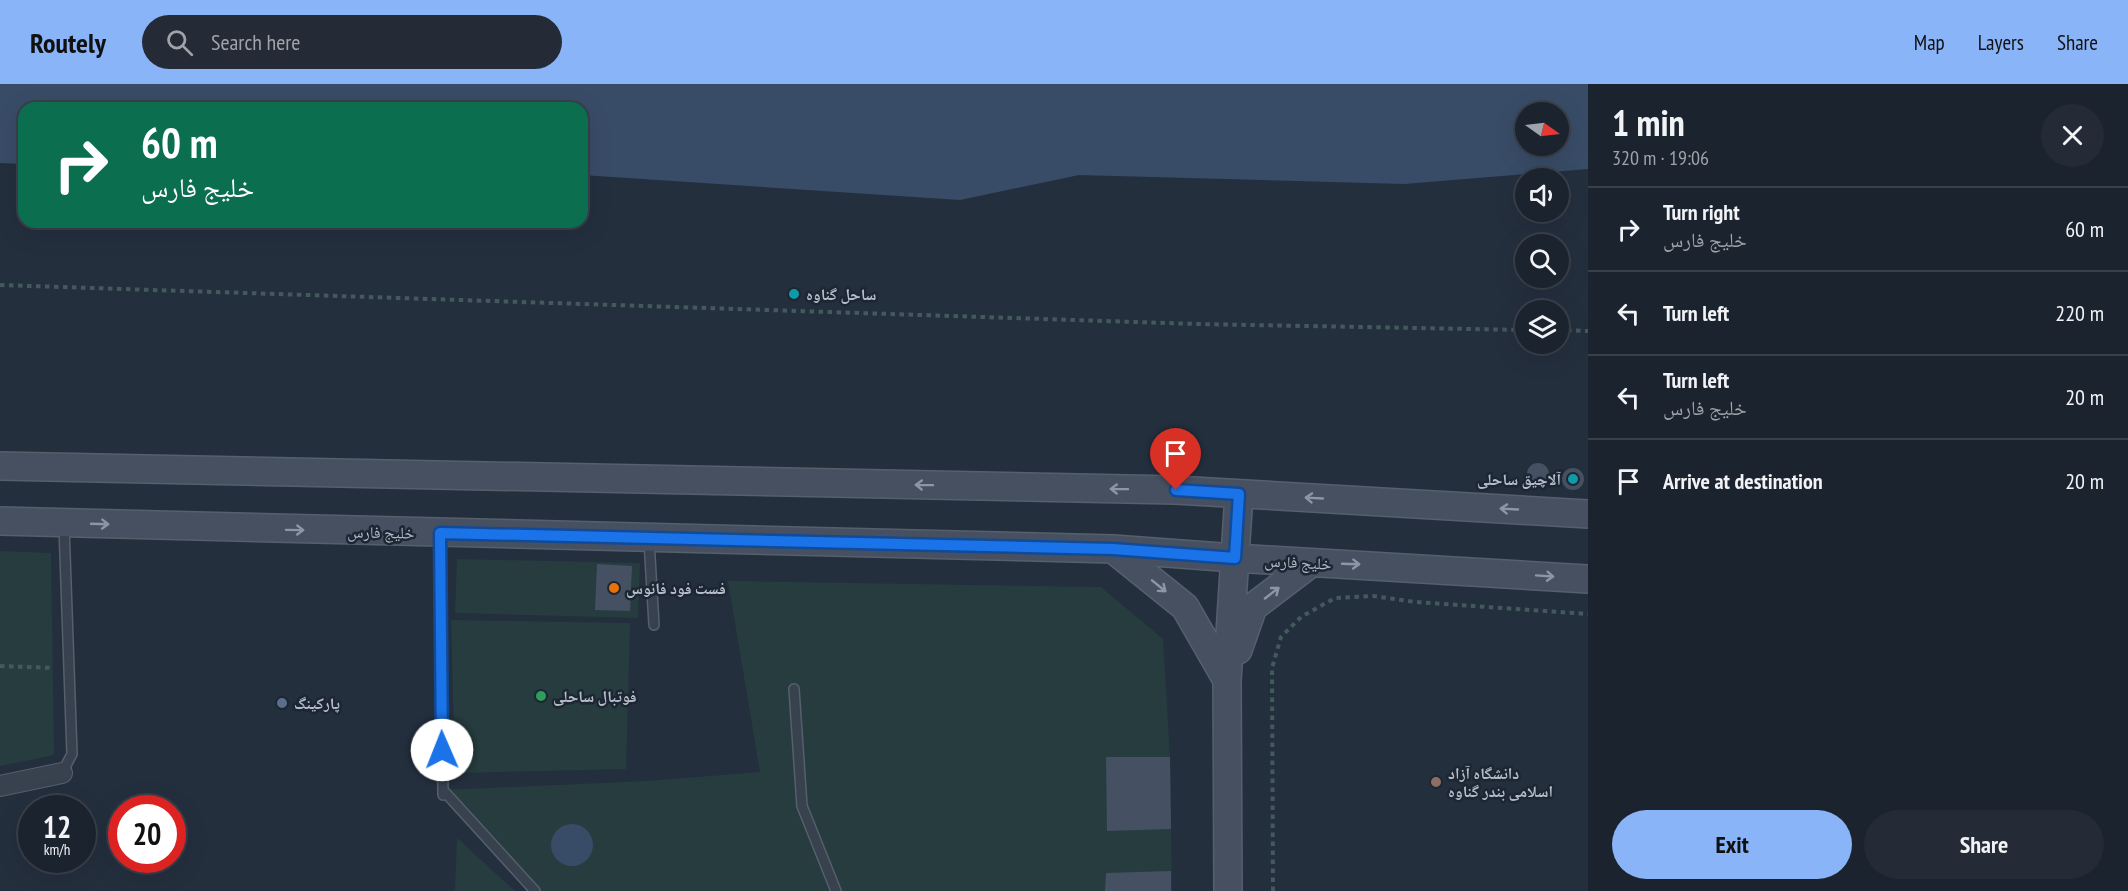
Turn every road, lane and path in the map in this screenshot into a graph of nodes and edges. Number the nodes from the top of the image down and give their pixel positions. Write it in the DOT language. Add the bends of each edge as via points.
graph roads {
  1 [pos="0,285"];
  2 [pos="1515,330"];
  3 [pos="1569,330"];
  4 [pos="1588,331"];
  5 [pos="0,466"];
  6 [pos="1239,494"];
  7 [pos="1588,514"];
  8 [pos="0,521"];
  9 [pos="63,523"];
  10 [pos="440,533"];
  11 [pos="649,538"];
  12 [pos="1113,549"];
  13 [pos="1235,558"];
  14 [pos="1311,563"];
  15 [pos="1588,579"];
  16 [pos="1588,614"];
  17 [pos="654,625"];
  18 [pos="0,666"];
  19 [pos="69,668"];
  20 [pos="1227,680"];
  21 [pos="794,689"];
  22 [pos="62,773"];
  23 [pos="0,786"];
  24 [pos="535,891"];
  25 [pos="836,891"];
  26 [pos="1228,891"];
  27 [pos="1272,891"];
  1 -- 2 [label="path" via="1197,324"];
  3 -- 4 [label="path"];
  6 -- 5 [label="main road, one-way"];
  7 -- 6 [label="main road, one-way"];
  6 -- 13 [label="main road"];
  8 -- 9 [label="main road, خلیج فارس"];
  9 -- 10 [label="main road, خلیج فارس, one-way"];
  9 -- 19 [label="lane"];
  10 -- 11 [label="main road, خلیج فارس"];
  10 -- 24 [label="lane" via="442,795 444,790"];
  11 -- 12 [label="main road, خلیج فارس"];
  11 -- 17 [label="lane"];
  12 -- 13 [label="main road, خلیج فارس"];
  12 -- 20 [label="main road, one-way" via="1185,607"];
  13 -- 14 [label="main road, خلیج فارس"];
  13 -- 20 [label="main road"];
  14 -- 15 [label="main road, خلیج فارس, one-way"];
  20 -- 14 [label="main road, one-way" via="1253,608"];
  16 -- 27 [label="path" via="1373,596 1335,598 1301,617 1281,637 1272,668"];
  18 -- 19 [label="path"];
  19 -- 22 [label="lane" via="72,754"];
  20 -- 26 [label="main road"];
  21 -- 25 [label="lane" via="802,806"];
  22 -- 23 [label="street"];
}
